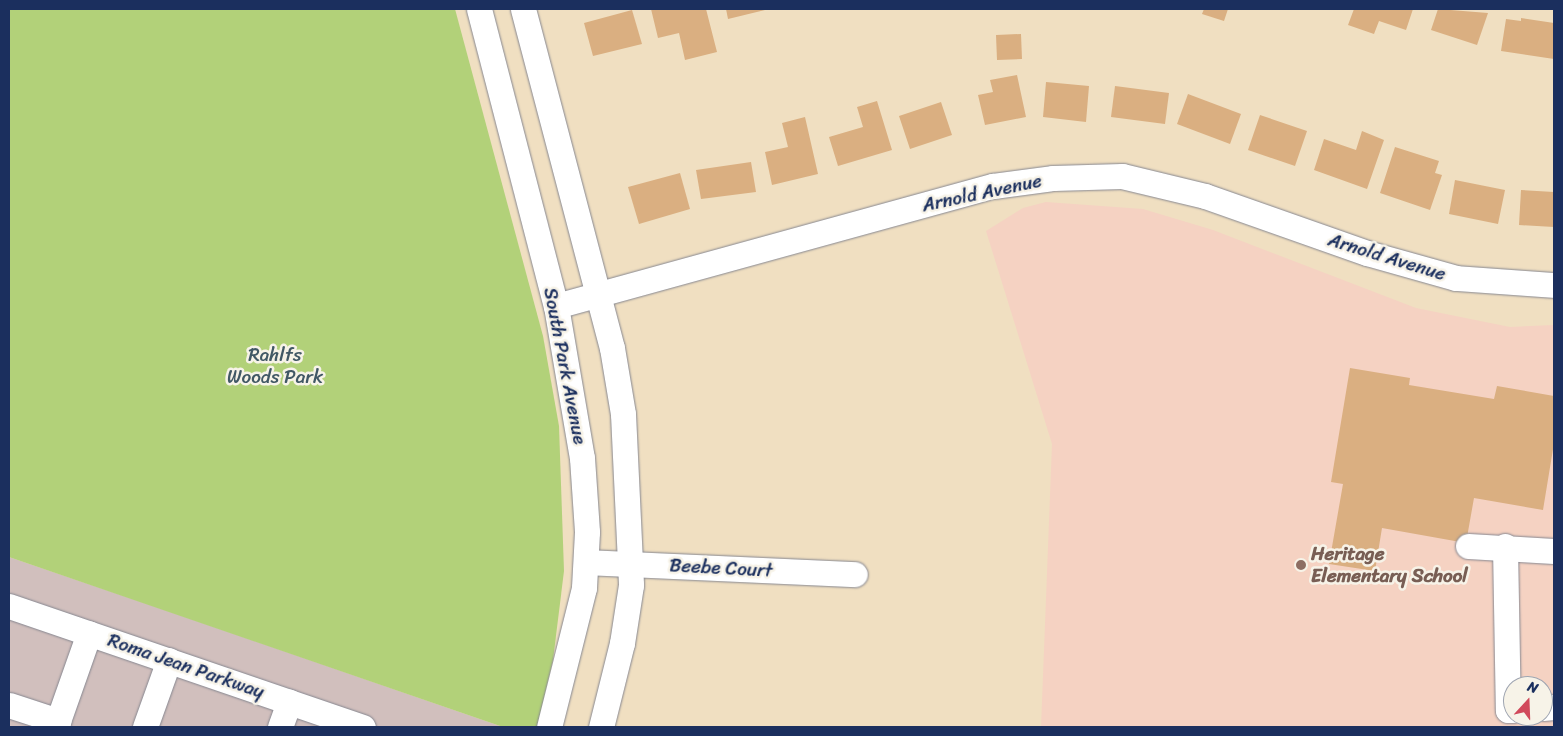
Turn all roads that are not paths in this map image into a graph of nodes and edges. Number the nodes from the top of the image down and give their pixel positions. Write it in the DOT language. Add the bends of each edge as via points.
graph roads {
  1 [pos="479,9"];
  2 [pos="523,9"];
  3 [pos="1554,285"];
  4 [pos="598,294"];
  5 [pos="556,306"];
  6 [pos="1468,546"];
  7 [pos="1505,546"];
  8 [pos="1554,551"];
  9 [pos="586,562"];
  10 [pos="631,564"];
  11 [pos="855,574"];
  12 [pos="9,606"];
  13 [pos="89,633"];
  14 [pos="169,660"];
  15 [pos="1507,676"];
  16 [pos="289,702"];
  17 [pos="9,705"];
  18 [pos="145,727"];
  19 [pos="280,727"];
  20 [pos="363,727"];
  21 [pos="549,727"];
  22 [pos="601,727"];
  1 -- 5 [label="street, South Park Avenue"];
  2 -- 4 [label="street"];
  3 -- 4 [label="street, Arnold Avenue" via="1456,278 1367,253 1205,196 1122,176 1053,178 993,186"];
  4 -- 5 [label="street, Arnold Avenue"];
  4 -- 10 [label="street" via="623,414"];
  5 -- 9 [label="street, South Park Avenue" via="582,458"];
  6 -- 7 [label="street"];
  7 -- 8 [label="street"];
  7 -- 15 [label="street"];
  9 -- 10 [label="street, Beebe Court"];
  9 -- 21 [label="street, South Park Avenue" via="579,614"];
  10 -- 11 [label="street, Beebe Court"];
  10 -- 22 [label="street" via="624,633"];
  12 -- 13 [label="street, Roma Jean Parkway"];
  13 -- 14 [label="street, Roma Jean Parkway"];
  13 -- 17 [label="street" via="58,721"];
  14 -- 16 [label="street, Roma Jean Parkway"];
  14 -- 18 [label="street"];
  16 -- 19 [label="street"];
  16 -- 20 [label="street, Roma Jean Parkway"];
}
